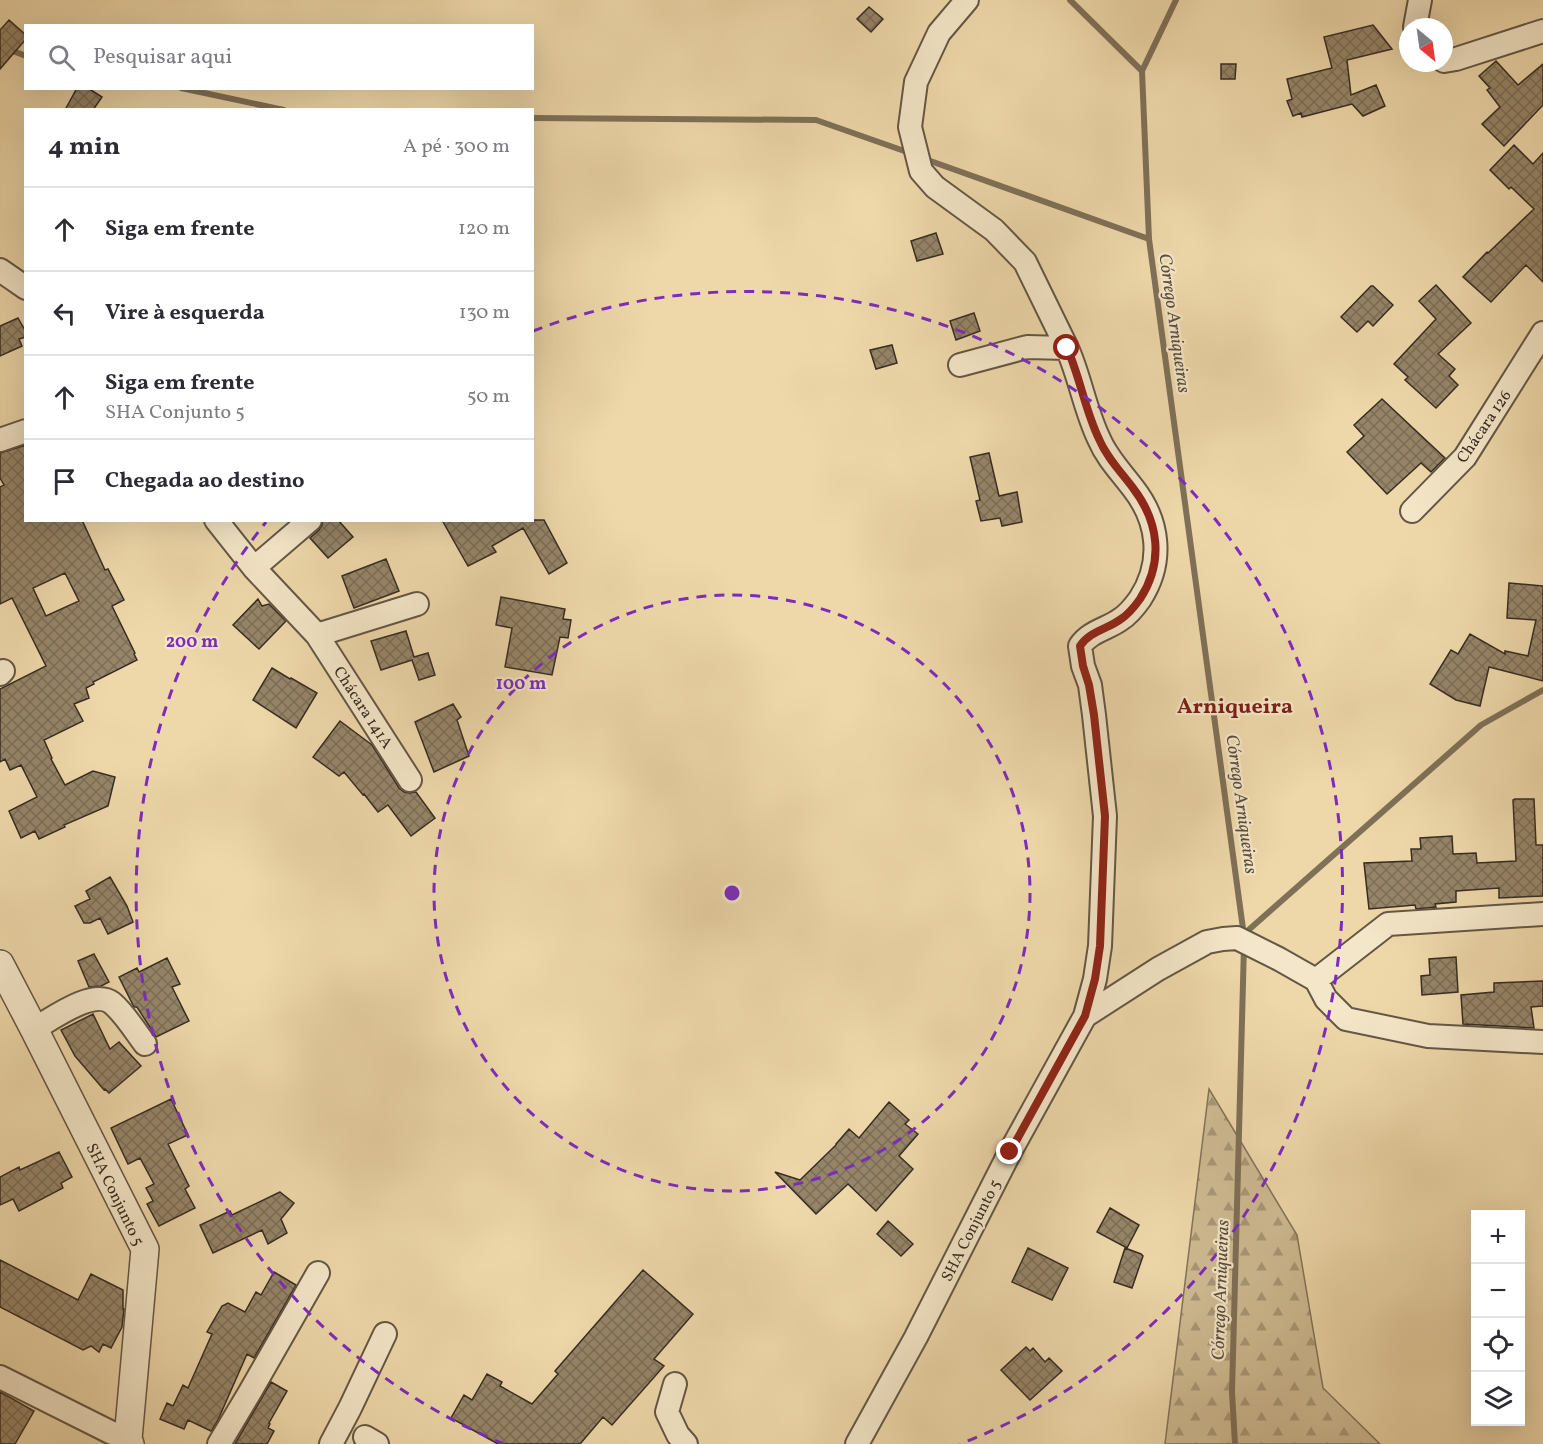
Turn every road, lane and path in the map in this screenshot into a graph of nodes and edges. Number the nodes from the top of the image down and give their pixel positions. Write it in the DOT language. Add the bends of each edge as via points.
graph roads {
  1 [pos="967,0"];
  2 [pos="1420,0"];
  3 [pos="1417,18"];
  4 [pos="1543,31"];
  5 [pos="1453,60"];
  6 [pos="0,270"];
  7 [pos="24,287"];
  8 [pos="1543,333"];
  9 [pos="1067,348"];
  10 [pos="960,365"];
  11 [pos="24,432"];
  12 [pos="0,440"];
  13 [pos="1412,512"];
  14 [pos="218,522"];
  15 [pos="308,522"];
  16 [pos="254,568"];
  17 [pos="417,604"];
  18 [pos="317,634"];
  19 [pos="410,780"];
  20 [pos="1543,914"];
  21 [pos="0,964"];
  22 [pos="1316,980"];
  23 [pos="1085,1016"];
  24 [pos="34,1029"];
  25 [pos="1543,1042"];
  26 [pos="145,1044"];
  27 [pos="318,1273"];
  28 [pos="386,1334"];
  29 [pos="0,1377"];
  30 [pos="675,1384"];
  31 [pos="129,1442"];
  32 [pos="219,1444"];
  33 [pos="331,1444"];
  34 [pos="686,1444"];
  35 [pos="857,1444"];
  1 -- 9 [label="street" via="939,33 916,82 910,127 921,171 935,187 994,230 1025,262"];
  2 -- 3 [label="street"];
  4 -- 5 [label="street"];
  6 -- 7 [label="street"];
  8 -- 13 [label="street, Chácara 126" via="1465,457"];
  9 -- 10 [label="street" via="1027,347"];
  9 -- 23 [label="street" via="1100,442 1149,512 1156,535 1151,575 1141,598 1120,620 1080,646 1094,715 1105,816 1100,946"];
  11 -- 12 [label="street"];
  14 -- 16 [label="street, Chácara 141A"];
  15 -- 16 [label="street"];
  16 -- 18 [label="street, Chácara 141A"];
  17 -- 18 [label="street"];
  18 -- 19 [label="street, Chácara 141A"];
  20 -- 22 [label="street" via="1388,924"];
  21 -- 24 [label="street, SHA Conjunto 5"];
  22 -- 23 [label="street" via="1237,938 1223,939 1207,942 1158,969"];
  22 -- 25 [label="street" via="1326,999 1346,1019 1356,1022 1428,1036"];
  23 -- 35 [label="street, SHA Conjunto 5"];
  24 -- 26 [label="street" via="95,998 110,1002"];
  24 -- 31 [label="street, SHA Conjunto 5" via="145,1249"];
  27 -- 32 [label="street"];
  28 -- 33 [label="street"];
  29 -- 31 [label="street"];
  30 -- 34 [label="street" via="667,1412"];
}
